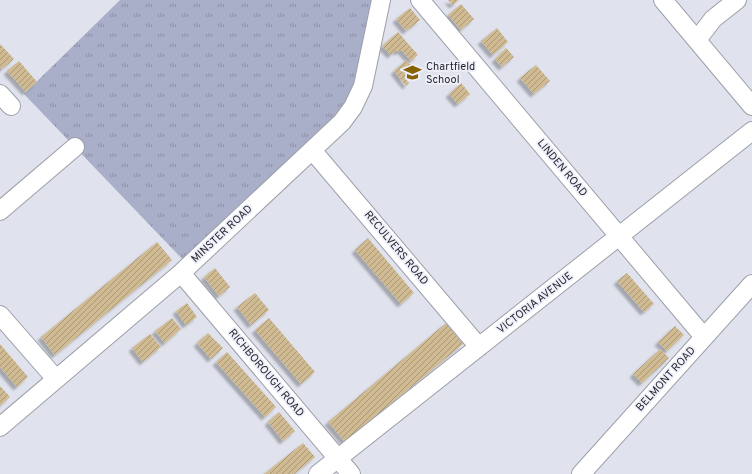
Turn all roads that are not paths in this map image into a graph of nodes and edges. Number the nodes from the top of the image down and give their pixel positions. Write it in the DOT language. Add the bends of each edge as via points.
graph roads {
  1 [pos="381,0"];
  2 [pos="420,0"];
  3 [pos="663,0"];
  4 [pos="737,0"];
  5 [pos="697,40"];
  6 [pos="752,106"];
  7 [pos="752,131"];
  8 [pos="75,147"];
  9 [pos="312,150"];
  10 [pos="0,210"];
  11 [pos="620,236"];
  12 [pos="181,273"];
  13 [pos="752,284"];
  14 [pos="0,315"];
  15 [pos="704,337"];
  16 [pos="479,347"];
  17 [pos="56,379"];
  18 [pos="0,427"];
  19 [pos="338,459"];
  20 [pos="318,474"];
  21 [pos="350,474"];
  22 [pos="581,474"];
  1 -- 9 [label="street, MINSTER ROAD" via="372,49 359,96 342,122"];
  2 -- 11 [label="street, LINDEN ROAD"];
  3 -- 5 [label="street"];
  4 -- 5 [label="street" via="713,19"];
  5 -- 6 [label="street"];
  7 -- 11 [label="street, VICTORIA AVENUE"];
  8 -- 10 [label="street"];
  9 -- 12 [label="street, MINSTER ROAD"];
  9 -- 16 [label="street, RECULVERS ROAD"];
  11 -- 15 [label="street, LINDEN ROAD"];
  11 -- 16 [label="street, VICTORIA AVENUE"];
  12 -- 17 [label="street, MINSTER ROAD"];
  12 -- 19 [label="street, RICHBOROUGH ROAD"];
  13 -- 15 [label="street, BELMONT ROAD"];
  14 -- 17 [label="street"];
  15 -- 22 [label="street, BELMONT ROAD"];
  16 -- 19 [label="street, VICTORIA AVENUE"];
  17 -- 18 [label="street, MINSTER ROAD"];
  19 -- 20 [label="street, VICTORIA AVENUE"];
  19 -- 21 [label="street, RICHBOROUGH ROAD"];
}
